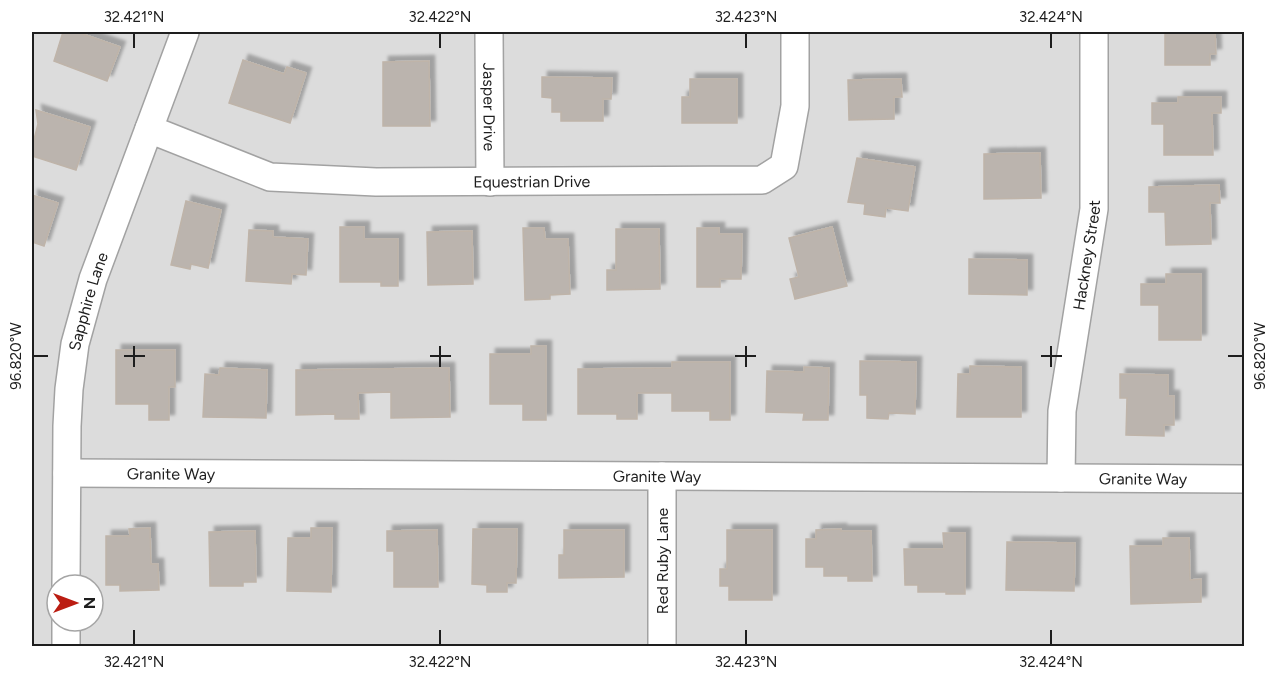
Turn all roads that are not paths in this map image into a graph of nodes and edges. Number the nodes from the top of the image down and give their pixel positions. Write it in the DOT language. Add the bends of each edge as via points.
graph roads {
  1 [pos="186,32"];
  2 [pos="489,32"];
  3 [pos="795,32"];
  4 [pos="1094,32"];
  5 [pos="149,129"];
  6 [pos="490,182"];
  7 [pos="67,473"];
  8 [pos="662,476"];
  9 [pos="1061,478"];
  10 [pos="1245,479"];
  11 [pos="66,573"];
  12 [pos="662,646"];
  1 -- 5 [label="street, Sapphire Lane"];
  2 -- 6 [label="street, Jasper Drive"];
  3 -- 6 [label="street, Equestrian Drive" via="795,106 784,166 762,180"];
  4 -- 9 [label="street, Hackney Street" via="1094,209 1062,411"];
  5 -- 6 [label="street, Equestrian Drive" via="270,177"];
  5 -- 7 [label="street, Sapphire Lane" via="93,279 75,344 69,389"];
  7 -- 8 [label="street, Granite Way"];
  7 -- 11 [label="street, Sapphire Lane"];
  8 -- 9 [label="street, Granite Way"];
  8 -- 12 [label="street, Red Ruby Lane"];
  9 -- 10 [label="street, Granite Way"];
}
